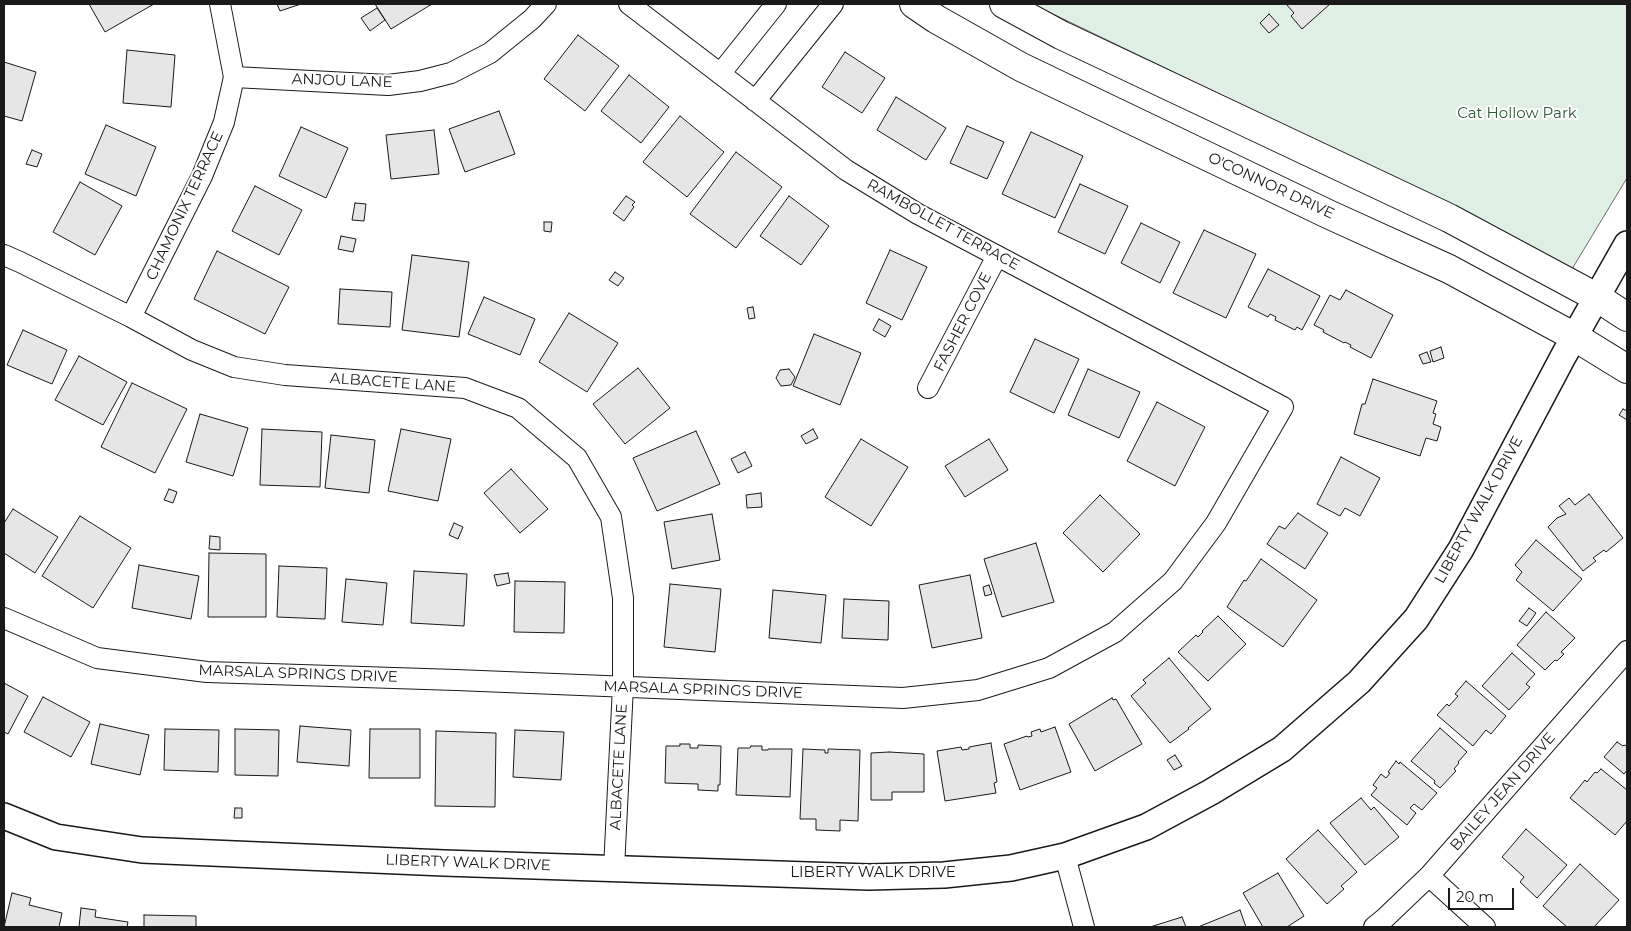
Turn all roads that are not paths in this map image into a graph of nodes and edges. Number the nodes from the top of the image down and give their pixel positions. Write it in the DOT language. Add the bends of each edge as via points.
graph roads {
  1 [pos="220,4"];
  2 [pos="546,4"];
  3 [pos="629,4"];
  4 [pos="776,4"];
  5 [pos="833,4"];
  6 [pos="914,4"];
  7 [pos="1004,4"];
  8 [pos="720,74"];
  9 [pos="234,77"];
  10 [pos="755,101"];
  11 [pos="1627,244"];
  12 [pos="4,256"];
  13 [pos="997,256"];
  14 [pos="1598,298"];
  15 [pos="131,317"];
  16 [pos="1627,317"];
  17 [pos="1575,337"];
  18 [pos="1627,369"];
  19 [pos="928,388"];
  20 [pos="1283,407"];
  21 [pos="4,618"];
  22 [pos="1627,651"];
  23 [pos="623,686"];
  24 [pos="4,816"];
  25 [pos="1065,856"];
  26 [pos="614,869"];
  27 [pos="1429,876"];
  28 [pos="1084,927"];
  29 [pos="1374,927"];
  30 [pos="1485,927"];
  1 -- 9 [label="street, CHAMONIX TERRACE"];
  2 -- 9 [label="street, ANJOU LANE" via="490,53 451,73 420,81 388,85"];
  3 -- 8 [label="street, RAMBOLLET TERRACE"];
  4 -- 8 [label="street"];
  5 -- 10 [label="street"];
  6 -- 17 [label="main road, O'CONNOR DRIVE" via="1022,68 1449,269"];
  7 -- 14 [label="main road" via="1061,35 1449,218"];
  8 -- 10 [label="street, RAMBOLLET TERRACE"];
  9 -- 15 [label="street, CHAMONIX TERRACE" via="224,122 202,176"];
  10 -- 13 [label="street, RAMBOLLET TERRACE" via="846,170 918,214"];
  11 -- 14 [label="street, LIBERTY WALK DRIVE"];
  12 -- 15 [label="street, ALBACETE LANE"];
  13 -- 19 [label="street, FASHER COVE"];
  13 -- 20 [label="street, RAMBOLLET TERRACE"];
  14 -- 16 [label="main road"];
  14 -- 17 [label="street, LIBERTY WALK DRIVE"];
  15 -- 23 [label="street, ALBACETE LANE" via="192,350 234,367 285,376 465,388 518,408 577,458 611,517 624,598"];
  17 -- 18 [label="main road, O'CONNOR DRIVE"];
  17 -- 25 [label="street, LIBERTY WALK DRIVE" via="1461,549 1416,619 1359,682 1282,749 1211,792 1146,827"];
  20 -- 23 [label="street, MARSALA SPRINGS DRIVE" via="1216,523 1173,581 1115,632 1049,668 978,690 903,698"];
  21 -- 23 [label="street, MARSALA SPRINGS DRIVE" via="97,658 208,672"];
  22 -- 27 [label="street, BAILEY JEAN DRIVE"];
  23 -- 26 [label="street, ALBACETE LANE"];
  24 -- 26 [label="street, LIBERTY WALK DRIVE" via="56,838 142,850"];
  25 -- 26 [label="street, LIBERTY WALK DRIVE" via="1011,868 944,875"];
  25 -- 28 [label="street"];
  27 -- 29 [label="street, BAILEY JEAN DRIVE"];
  27 -- 30 [label="street"];
}
